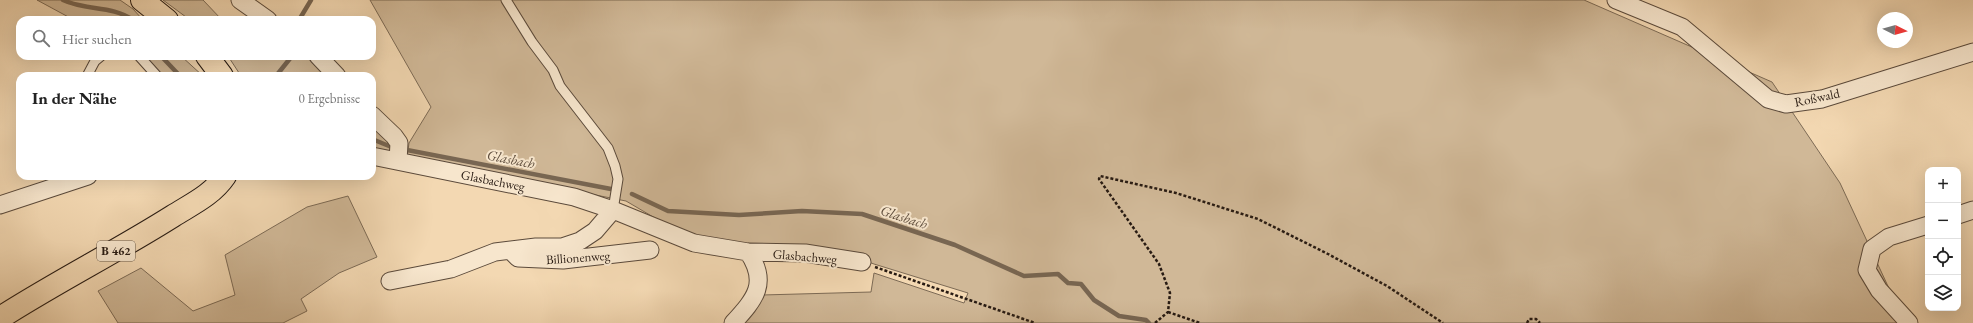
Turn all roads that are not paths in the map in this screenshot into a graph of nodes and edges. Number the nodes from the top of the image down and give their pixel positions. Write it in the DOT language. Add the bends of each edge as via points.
graph roads {
  1 [pos="142,0"];
  2 [pos="240,0"];
  3 [pos="506,0"];
  4 [pos="1616,0"];
  5 [pos="162,16"];
  6 [pos="262,16"];
  7 [pos="1973,52"];
  8 [pos="96,60"];
  9 [pos="143,60"];
  10 [pos="210,60"];
  11 [pos="322,60"];
  12 [pos="89,72"];
  13 [pos="153,72"];
  14 [pos="219,72"];
  15 [pos="333,72"];
  16 [pos="376,119"];
  17 [pos="376,157"];
  18 [pos="398,161"];
  19 [pos="76,180"];
  20 [pos="222,180"];
  21 [pos="0,205"];
  22 [pos="613,210"];
  23 [pos="1973,210"];
  24 [pos="1961,214"];
  25 [pos="1925,226"];
  26 [pos="512,250"];
  27 [pos="650,250"];
  28 [pos="748,252"];
  29 [pos="862,262"];
  30 [pos="390,281"];
  31 [pos="0,318"];
  32 [pos="733,323"];
  33 [pos="1909,323"];
  1 -- 5 [label="main road"];
  2 -- 6 [label="street"];
  3 -- 22 [label="lane" via="553,70 560,86 608,148 618,179"];
  4 -- 7 [label="street, Roßwald" via="1682,27 1768,99 1786,104 1822,99"];
  8 -- 12 [label="lane"];
  9 -- 13 [label="lane"];
  10 -- 14 [label="main road"];
  11 -- 15 [label="street"];
  16 -- 18 [label="street" via="399,143"];
  17 -- 18 [label="street, Glasbachweg"];
  18 -- 22 [label="street, Glasbachweg" via="574,197"];
  19 -- 21 [label="street"];
  20 -- 31 [label="main road, B 462" via="192,205"];
  22 -- 26 [label="street, Billionenweg" via="595,231 580,241 562,247"];
  22 -- 28 [label="street, Glasbachweg" via="694,243"];
  23 -- 24 [label="street"];
  25 -- 33 [label="street" via="1889,237 1872,249 1867,270 1879,290"];
  26 -- 27 [label="street, Billionenweg" via="518,258 563,260"];
  26 -- 30 [label="street, Billionenweg" via="495,252 430,274"];
  28 -- 29 [label="street, Glasbachweg" via="805,254"];
  28 -- 32 [label="street, Glasbachweg" via="756,263 759,286 757,293"];
}
